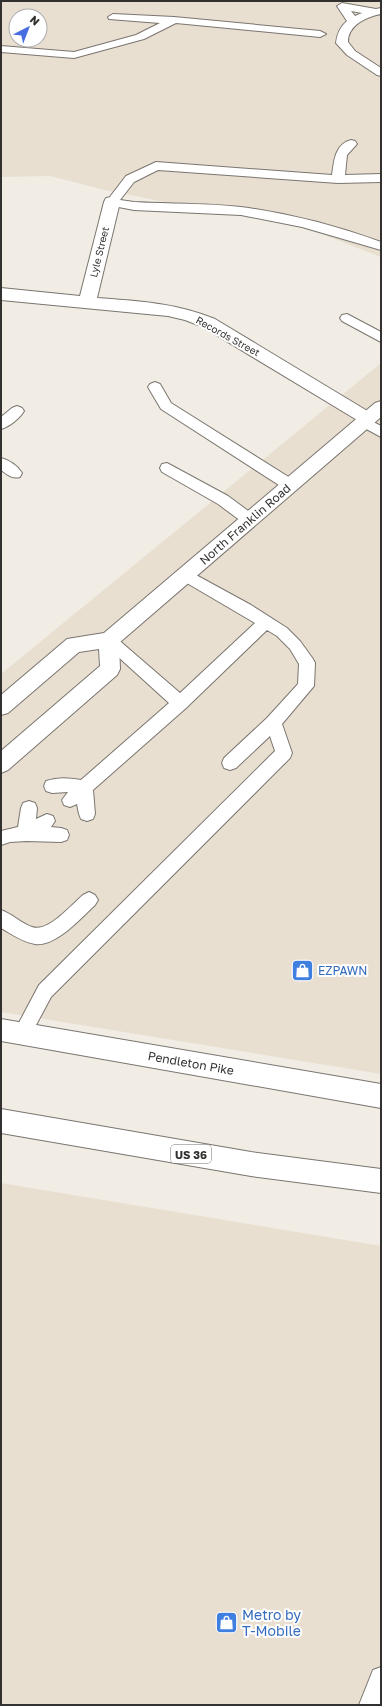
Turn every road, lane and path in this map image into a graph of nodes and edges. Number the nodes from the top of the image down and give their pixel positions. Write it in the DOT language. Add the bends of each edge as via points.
graph roads {
  1 [pos="378,12"];
  2 [pos="112,17"];
  3 [pos="133,18"];
  4 [pos="174,20"];
  5 [pos="353,22"];
  6 [pos="152,31"];
  7 [pos="334,35"];
  8 [pos="1,50"];
  9 [pos="381,73"];
  10 [pos="351,144"];
  11 [pos="381,178"];
  12 [pos="338,179"];
  13 [pos="112,202"];
  14 [pos="381,246"];
  15 [pos="1,294"];
  16 [pos="87,302"];
  17 [pos="347,318"];
  18 [pos="381,338"];
  19 [pos="156,387"];
  20 [pos="17,411"];
  21 [pos="371,416"];
  22 [pos="1,424"];
  23 [pos="381,432"];
  24 [pos="1,463"];
  25 [pos="167,468"];
  26 [pos="16,473"];
  27 [pos="290,485"];
  28 [pos="250,520"];
  29 [pos="185,575"];
  30 [pos="266,622"];
  31 [pos="109,640"];
  32 [pos="180,703"];
  33 [pos="1,707"];
  34 [pos="273,723"];
  35 [pos="230,763"];
  36 [pos="1,764"];
  37 [pos="52,786"];
  38 [pos="84,788"];
  39 [pos="70,800"];
  40 [pos="29,808"];
  41 [pos="87,814"];
  42 [pos="47,821"];
  43 [pos="26,834"];
  44 [pos="61,835"];
  45 [pos="1,838"];
  46 [pos="89,900"];
  47 [pos="1,918"];
  48 [pos="12,1032"];
  49 [pos="381,1096"];
  50 [pos="1,1121"];
  51 [pos="381,1181"];
  52 [pos="381,1678"];
  53 [pos="372,1705"];
  1 -- 5 [label="lane"];
  1 -- 5 [label="lane" via="342,6"];
  2 -- 3 [label="lane"];
  3 -- 4 [label="lane"];
  3 -- 6 [label="lane"];
  4 -- 6 [label="lane"];
  4 -- 7 [label="lane"];
  5 -- 7 [label="lane"];
  6 -- 8 [label="lane" via="140,37 74,55"];
  7 -- 9 [label="lane" via="351,53"];
  10 -- 12 [label="lane" via="341,154"];
  11 -- 12 [label="lane"];
  12 -- 13 [label="lane" via="156,166 130,179"];
  13 -- 14 [label="lane" via="134,206 242,211 302,223"];
  13 -- 16 [label="main road, Lyle Street"];
  15 -- 16 [label="main road, Records Street"];
  16 -- 21 [label="main road, Records Street" via="168,310 190,315 209,323"];
  17 -- 18 [label="lane"];
  19 -- 27 [label="lane" via="166,406"];
  20 -- 22 [label="lane"];
  21 -- 23 [label="lane"];
  21 -- 27 [label="main road, North Franklin Road"];
  24 -- 26 [label="lane"];
  25 -- 28 [label="lane" via="223,500"];
  27 -- 28 [label="main road, North Franklin Road"];
  28 -- 29 [label="main road, North Franklin Road"];
  29 -- 30 [label="lane"];
  29 -- 31 [label="main road, North Franklin Road"];
  30 -- 32 [label="lane"];
  30 -- 34 [label="lane" via="282,632 295,645 307,663 306,686"];
  31 -- 32 [label="lane"];
  31 -- 33 [label="main road" via="74,645"];
  31 -- 36 [label="main road" via="110,669"];
  32 -- 38 [label="lane"];
  34 -- 35 [label="lane"];
  34 -- 48 [label="lane" via="284,753 44,991"];
  37 -- 38 [label="lane" via="65,784"];
  38 -- 39 [label="lane"];
  38 -- 41 [label="lane"];
  40 -- 43 [label="lane"];
  42 -- 43 [label="lane"];
  43 -- 44 [label="lane"];
  43 -- 45 [label="lane"];
  46 -- 47 [label="lane" via="54,930 39,936 16,929"];
  48 -- 49 [label="main road, Pendleton Pike"];
  50 -- 51 [label="main road, US 36" via="251,1164"];
  52 -- 53 [label="lane"];
}
